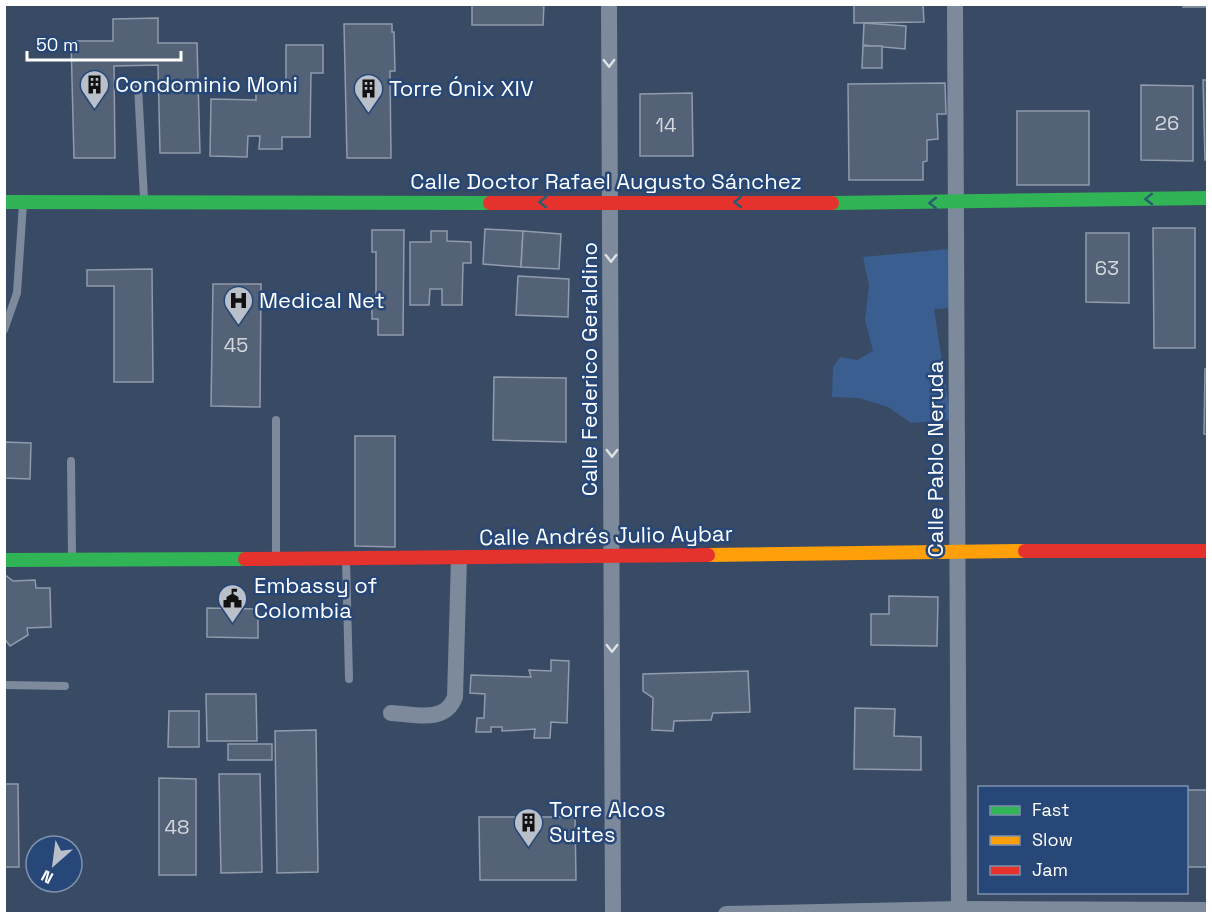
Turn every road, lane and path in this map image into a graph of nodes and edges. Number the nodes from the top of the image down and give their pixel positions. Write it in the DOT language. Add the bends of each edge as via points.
graph roads {
  1 [pos="609,4"];
  2 [pos="955,4"];
  3 [pos="138,86"];
  4 [pos="1208,198"];
  5 [pos="4,202"];
  6 [pos="23,202"];
  7 [pos="144,202"];
  8 [pos="611,202"];
  9 [pos="957,202"];
  10 [pos="4,330"];
  11 [pos="276,420"];
  12 [pos="71,461"];
  13 [pos="958,551"];
  14 [pos="1208,551"];
  15 [pos="612,557"];
  16 [pos="459,558"];
  17 [pos="276,559"];
  18 [pos="346,559"];
  19 [pos="4,560"];
  20 [pos="72,560"];
  21 [pos="349,679"];
  22 [pos="4,685"];
  23 [pos="65,686"];
  24 [pos="391,713"];
  25 [pos="1208,910"];
  26 [pos="959,911"];
  27 [pos="613,914"];
  28 [pos="726,914"];
  1 -- 8 [label="street, Calle Federico Geraldino, one-way"];
  2 -- 9 [label="street, Calle Pablo Neruda"];
  3 -- 7 [label="lane"];
  4 -- 9 [label="street, Calle Doctor Rafael Augusto Sánchez, one-way"];
  5 -- 6 [label="street, Calle Doctor Rafael Augusto Sánchez"];
  6 -- 7 [label="street, Calle Doctor Rafael Augusto Sánchez"];
  6 -- 10 [label="lane" via="17,293"];
  8 -- 7 [label="street, Calle Doctor Rafael Augusto Sánchez, one-way"];
  9 -- 8 [label="street, Calle Doctor Rafael Augusto Sánchez, one-way"];
  8 -- 15 [label="street, Calle Federico Geraldino, one-way"];
  9 -- 13 [label="street, Calle Pablo Neruda"];
  11 -- 17 [label="lane"];
  12 -- 20 [label="lane"];
  13 -- 14 [label="street, Calle Andrés Julio Aybar"];
  13 -- 15 [label="street, Calle Andrés Julio Aybar"];
  13 -- 26 [label="street, Calle Pablo Neruda"];
  15 -- 16 [label="street, Calle Andrés Julio Aybar"];
  15 -- 27 [label="street, Calle Federico Geraldino, one-way"];
  16 -- 18 [label="street, Calle Andrés Julio Aybar"];
  16 -- 24 [label="street" via="452,705 447,712 437,715"];
  17 -- 18 [label="street, Calle Andrés Julio Aybar"];
  17 -- 20 [label="street, Calle Andrés Julio Aybar"];
  18 -- 21 [label="lane"];
  19 -- 20 [label="street, Calle Andrés Julio Aybar"];
  22 -- 23 [label="lane"];
  25 -- 26 [label="street"];
  26 -- 28 [label="street"];
}
